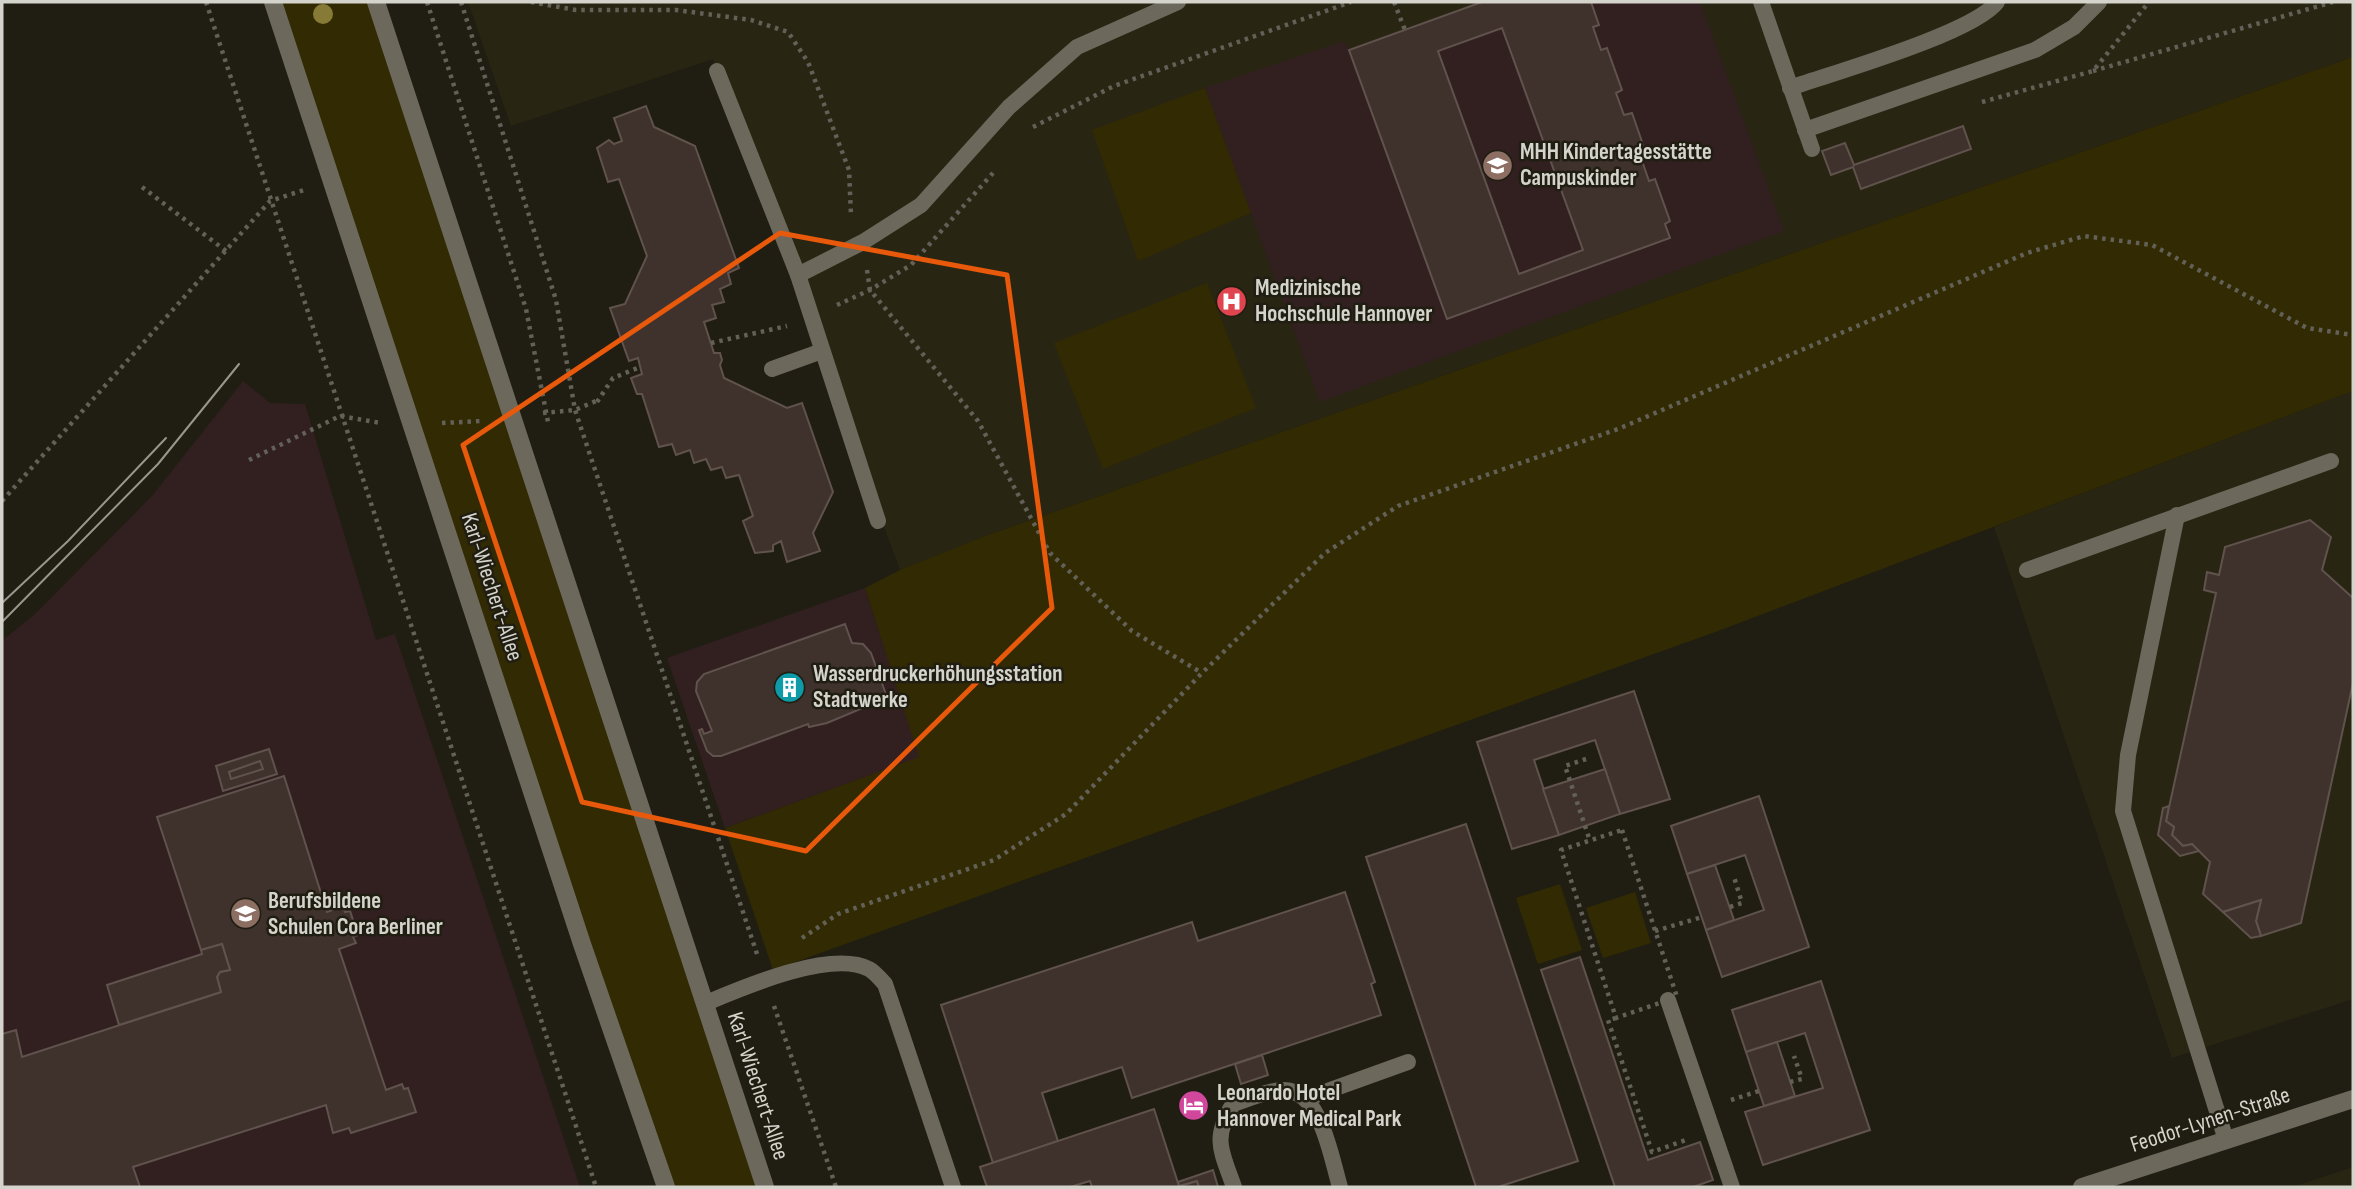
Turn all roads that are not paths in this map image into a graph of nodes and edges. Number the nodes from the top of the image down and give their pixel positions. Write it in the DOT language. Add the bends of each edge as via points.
graph roads {
  1 [pos="273,2"];
  2 [pos="376,2"];
  3 [pos="1178,2"];
  4 [pos="1761,2"];
  5 [pos="1997,2"];
  6 [pos="2099,2"];
  7 [pos="1143,7"];
  8 [pos="717,71"];
  9 [pos="1790,88"];
  10 [pos="1805,130"];
  11 [pos="1812,149"];
  12 [pos="799,275"];
  13 [pos="822,351"];
  14 [pos="772,369"];
  15 [pos="2331,461"];
  16 [pos="2178,515"];
  17 [pos="878,522"];
  18 [pos="2026,570"];
  19 [pos="1668,1000"];
  20 [pos="706,1003"];
  21 [pos="1408,1062"];
  22 [pos="1308,1098"];
  23 [pos="2353,1099"];
  24 [pos="2226,1140"];
  25 [pos="666,1187"];
  26 [pos="765,1187"];
  27 [pos="953,1187"];
  28 [pos="1234,1187"];
  29 [pos="1340,1187"];
  30 [pos="1732,1187"];
  31 [pos="2082,1187"];
  1 -- 25 [label="main road, Karl-Wiechert-Allee"];
  2 -- 20 [label="main road, Karl-Wiechert-Allee"];
  3 -- 7 [label="lane"];
  4 -- 9 [label="lane"];
  5 -- 9 [label="lane" via="1965,25"];
  6 -- 10 [label="lane" via="2074,27 2035,50"];
  7 -- 12 [label="lane" via="1077,47 1009,107 921,205"];
  8 -- 12 [label="lane"];
  9 -- 10 [label="lane"];
  10 -- 11 [label="lane"];
  12 -- 13 [label="lane"];
  13 -- 14 [label="lane"];
  13 -- 17 [label="lane"];
  15 -- 16 [label="lane"];
  16 -- 18 [label="lane"];
  16 -- 24 [label="lane" via="2128,755 2123,811"];
  19 -- 30 [label="lane"];
  20 -- 26 [label="main road, Karl-Wiechert-Allee"];
  20 -- 27 [label="lane" via="765,980 829,964 870,969 885,984"];
  21 -- 22 [label="lane"];
  22 -- 28 [label="lane" via="1283,1090 1233,1104 1221,1124 1218,1141"];
  22 -- 29 [label="lane"];
  23 -- 24 [label="main road, Feodor-Lynen-Straße"];
  24 -- 31 [label="main road, Feodor-Lynen-Straße"];
}
